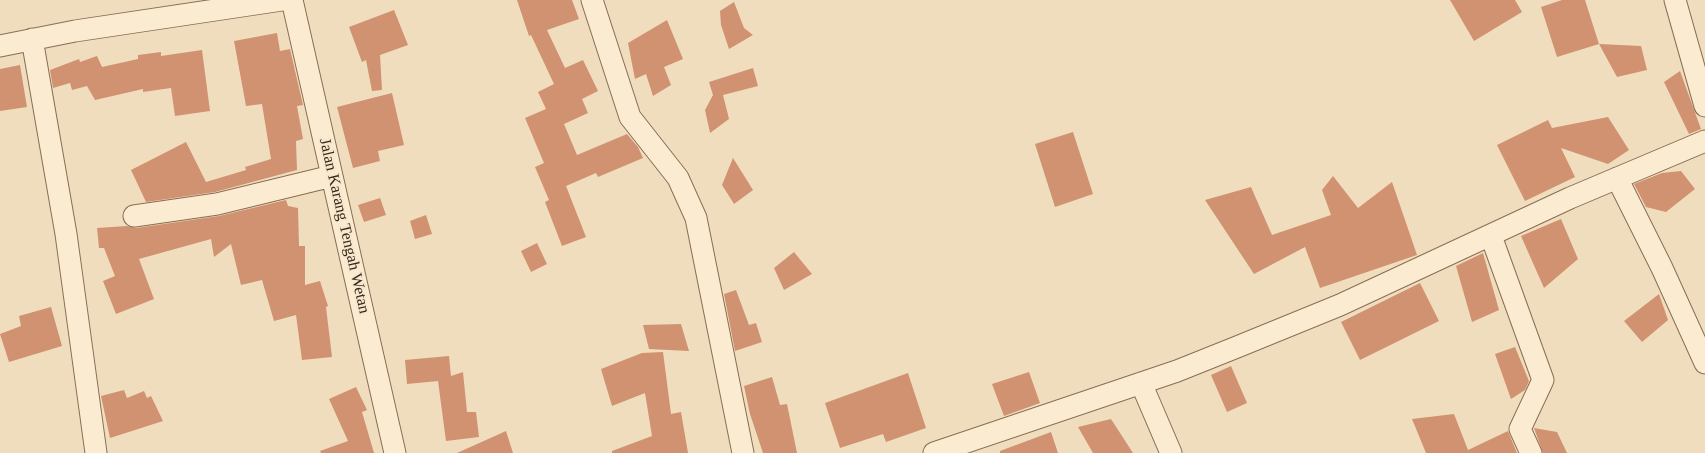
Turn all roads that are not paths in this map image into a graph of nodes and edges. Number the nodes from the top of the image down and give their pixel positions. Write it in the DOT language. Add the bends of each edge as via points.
graph roads {
  1 [pos="282,0"];
  2 [pos="292,0"];
  3 [pos="592,0"];
  4 [pos="1675,0"];
  5 [pos="32,39"];
  6 [pos="0,46"];
  7 [pos="1705,106"];
  8 [pos="1705,141"];
  9 [pos="332,176"];
  10 [pos="1618,178"];
  11 [pos="134,216"];
  12 [pos="1491,236"];
  13 [pos="1705,363"];
  14 [pos="1141,383"];
  15 [pos="96,453"];
  16 [pos="395,453"];
  17 [pos="743,453"];
  18 [pos="934,453"];
  19 [pos="1171,453"];
  20 [pos="1531,453"];
  1 -- 5 [label="street"];
  2 -- 9 [label="street, Jalan Karang Tengah Wetan"];
  3 -- 17 [label="street" via="630,117 678,178 696,218"];
  4 -- 7 [label="street"];
  5 -- 6 [label="street"];
  5 -- 15 [label="street" via="66,234"];
  8 -- 10 [label="street"];
  9 -- 11 [label="street" via="217,204"];
  9 -- 16 [label="street, Jalan Karang Tengah Wetan"];
  10 -- 12 [label="street"];
  10 -- 13 [label="street"];
  12 -- 14 [label="street" via="1340,305"];
  12 -- 20 [label="street" via="1543,380 1520,429"];
  14 -- 18 [label="street"];
  14 -- 19 [label="street"];
}
